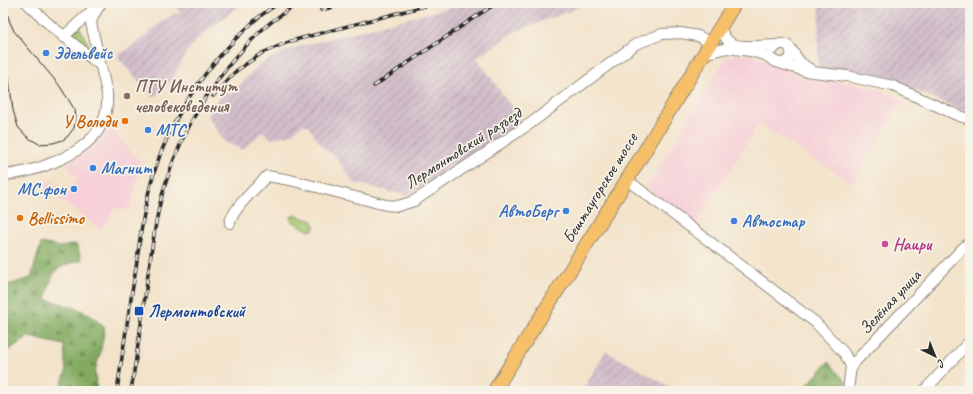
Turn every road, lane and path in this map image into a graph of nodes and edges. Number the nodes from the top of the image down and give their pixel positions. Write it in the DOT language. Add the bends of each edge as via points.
graph roads {
  1 [pos="27,3"];
  2 [pos="100,3"];
  3 [pos="735,3"];
  4 [pos="720,28"];
  5 [pos="63,37"];
  6 [pos="778,44"];
  7 [pos="791,49"];
  8 [pos="706,50"];
  9 [pos="779,62"];
  10 [pos="100,65"];
  11 [pos="816,73"];
  12 [pos="970,119"];
  13 [pos="3,175"];
  14 [pos="627,180"];
  15 [pos="230,223"];
  16 [pos="970,242"];
  17 [pos="970,341"];
  18 [pos="851,366"];
  19 [pos="494,391"];
  20 [pos="848,391"];
  21 [pos="924,391"];
  1 -- 5 [label="street"];
  2 -- 5 [label="street"];
  2 -- 10 [label="street" via="91,23"];
  3 -- 4 [label="main road, Бештаугорское шоссе"];
  4 -- 6 [label="street" via="725,38 739,46"];
  4 -- 8 [label="main road, Бештаугорское шоссе"];
  5 -- 10 [label="street"];
  6 -- 7 [label="street" via="787,45"];
  6 -- 9 [label="street" via="772,53 773,58"];
  7 -- 9 [label="street" via="790,59"];
  7 -- 11 [label="street" via="807,68"];
  8 -- 9 [label="street" via="727,48 750,51"];
  8 -- 14 [label="main road, Бештаугорское шоссе"];
  8 -- 15 [label="street, Лермонтовский разъезд" via="704,39 681,34 662,34 636,44 532,123 408,203 398,206 386,205 267,176 238,208"];
  9 -- 11 [label="street"];
  10 -- 13 [label="street" via="108,104 98,130 85,143 57,160 28,171"];
  11 -- 12 [label="street" via="847,76 893,86"];
  14 -- 18 [label="street" via="815,322 844,353"];
  14 -- 19 [label="main road, Бештаугорское шоссе"];
  16 -- 18 [label="street, Зелёная улица"];
  17 -- 21 [label="street"];
  18 -- 20 [label="street"];
}
